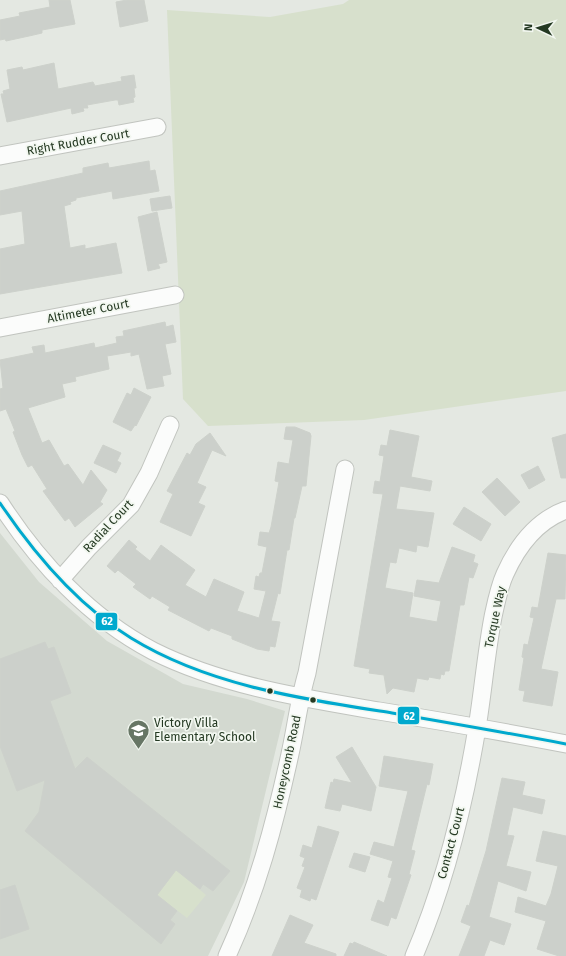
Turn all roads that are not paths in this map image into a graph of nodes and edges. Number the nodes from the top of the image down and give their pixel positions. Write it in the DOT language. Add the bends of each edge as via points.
graph roads {
  1 [pos="157,127"];
  2 [pos="0,156"];
  3 [pos="175,294"];
  4 [pos="0,328"];
  5 [pos="170,425"];
  6 [pos="345,469"];
  7 [pos="0,502"];
  8 [pos="566,510"];
  9 [pos="60,580"];
  10 [pos="299,698"];
  11 [pos="477,727"];
  12 [pos="566,744"];
  13 [pos="227,956"];
  14 [pos="414,956"];
  1 -- 2 [label="street, Right Rudder Court"];
  3 -- 4 [label="street, Altimeter Court"];
  5 -- 9 [label="street, Radial Court" via="149,473 131,505"];
  6 -- 10 [label="street, Honeycomb Road" via="307,673"];
  7 -- 9 [label="street" via="19,531"];
  8 -- 11 [label="street, Torque Way" via="541,523 519,547 504,574 489,640"];
  9 -- 10 [label="street" via="102,617 152,650 194,668"];
  10 -- 11 [label="street"];
  10 -- 13 [label="street, Honeycomb Road" via="294,735 267,851 243,920"];
  11 -- 12 [label="street"];
  11 -- 14 [label="street, Contact Court" via="455,836"];
}
